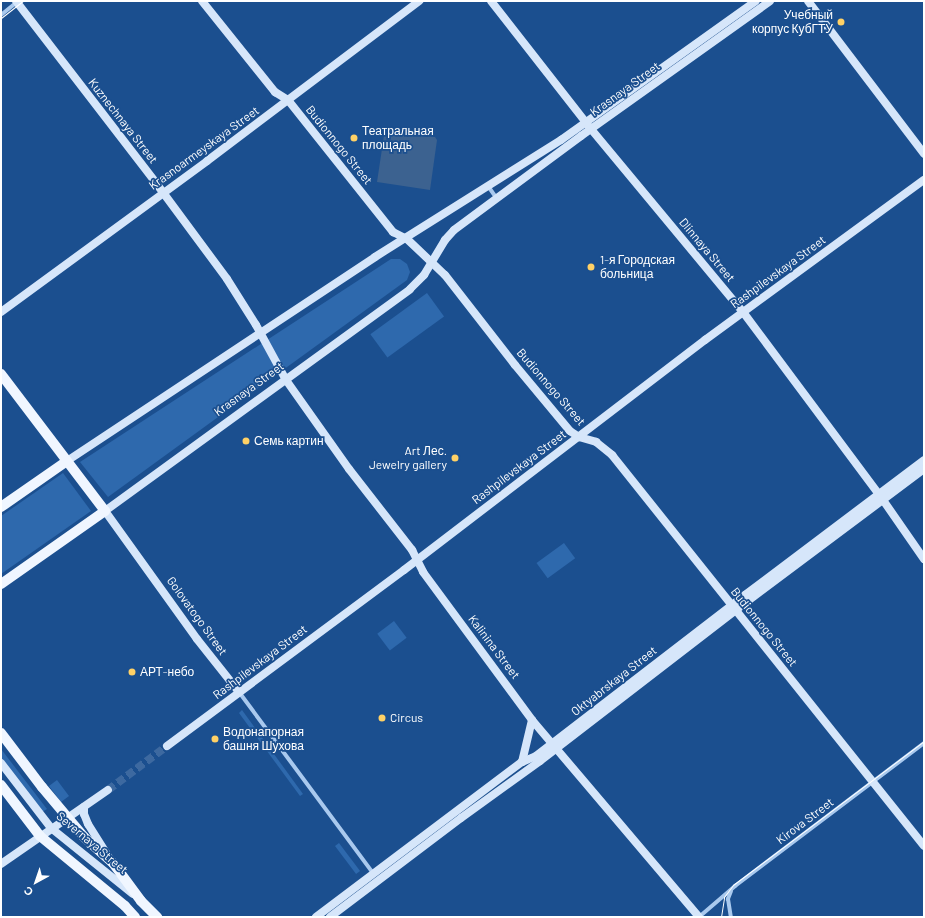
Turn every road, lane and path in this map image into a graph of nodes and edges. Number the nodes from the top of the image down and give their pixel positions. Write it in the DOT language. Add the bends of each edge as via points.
graph roads {
  1 [pos="202,1"];
  2 [pos="419,1"];
  3 [pos="491,1"];
  4 [pos="756,1"];
  5 [pos="770,1"];
  6 [pos="808,1"];
  7 [pos="17,2"];
  8 [pos="1,15"];
  9 [pos="288,100"];
  10 [pos="589,126"];
  11 [pos="924,154"];
  12 [pos="924,180"];
  13 [pos="488,186"];
  14 [pos="163,193"];
  15 [pos="497,200"];
  16 [pos="407,239"];
  17 [pos="433,262"];
  18 [pos="1,312"];
  19 [pos="742,312"];
  20 [pos="261,334"];
  21 [pos="1,374"];
  22 [pos="286,380"];
  23 [pos="579,437"];
  24 [pos="924,460"];
  25 [pos="67,461"];
  26 [pos="924,469"];
  27 [pos="881,498"];
  28 [pos="1,506"];
  29 [pos="104,511"];
  30 [pos="924,559"];
  31 [pos="418,560"];
  32 [pos="1,584"];
  33 [pos="733,608"];
  34 [pos="239,692"];
  35 [pos="532,720"];
  36 [pos="1,733"];
  37 [pos="924,743"];
  38 [pos="167,746"];
  39 [pos="554,746"];
  40 [pos="522,762"];
  41 [pos="1,763"];
  42 [pos="873,782"];
  43 [pos="1,786"];
  44 [pos="108,790"];
  45 [pos="84,807"];
  46 [pos="68,818"];
  47 [pos="51,828"];
  48 [pos="40,836"];
  49 [pos="924,846"];
  50 [pos="113,863"];
  51 [pos="1,864"];
  52 [pos="374,874"];
  53 [pos="735,886"];
  54 [pos="141,901"];
  55 [pos="135,917"];
  56 [pos="157,917"];
  57 [pos="316,917"];
  58 [pos="330,917"];
  59 [pos="699,917"];
  60 [pos="731,917"];
  1 -- 9 [label="street, Budionnogo Street" via="275,92"];
  2 -- 9 [label="street, Krasnoarmeyskaya Street"];
  3 -- 10 [label="street, Dlinnaya Street"];
  4 -- 10 [label="street, Krasnaya Street"];
  5 -- 10 [label="street, Krasnaya Street"];
  6 -- 11 [label="street"];
  7 -- 8 [label="street"];
  7 -- 14 [label="street, Kuznechnaya Street"];
  9 -- 14 [label="street, Krasnoarmeyskaya Street"];
  9 -- 16 [label="street, Budionnogo Street" via="393,232"];
  10 -- 13 [label="street, Krasnaya Street"];
  10 -- 15 [label="street, Krasnaya Street"];
  10 -- 19 [label="street, Dlinnaya Street"];
  12 -- 19 [label="street, Rashpilevskaya Street"];
  13 -- 15 [label="street"];
  13 -- 16 [label="street, Krasnaya Street"];
  14 -- 18 [label="street, Krasnoarmeyskaya Street"];
  14 -- 20 [label="street, Kuznechnaya Street" via="227,279"];
  15 -- 17 [label="street, Krasnaya Street" via="454,230 445,240"];
  16 -- 17 [label="street, Budionnogo Street"];
  16 -- 20 [label="street, Krasnaya Street" via="375,257"];
  17 -- 22 [label="street, Krasnaya Street" via="410,289"];
  17 -- 23 [label="street, Budionnogo Street" via="570,431"];
  19 -- 23 [label="street, Rashpilevskaya Street"];
  19 -- 27 [label="street, Dlinnaya Street"];
  20 -- 22 [label="street, Kuznechnaya Street"];
  20 -- 25 [label="street, Krasnaya Street"];
  21 -- 25 [label="main road, Golovatogo Street"];
  22 -- 29 [label="street, Krasnaya Street"];
  22 -- 31 [label="street, Kalinina Street"];
  23 -- 31 [label="street, Rashpilevskaya Street"];
  23 -- 33 [label="street, Budionnogo Street" via="596,442 612,455"];
  24 -- 27 [label="street, Oktyabrskaya Street"];
  25 -- 28 [label="main road, Krasnaya Street"];
  25 -- 29 [label="main road, Golovatogo Street"];
  26 -- 27 [label="street, Oktyabrskaya Street"];
  27 -- 30 [label="street, Dlinnaya Street"];
  27 -- 33 [label="street, Oktyabrskaya Street"];
  29 -- 32 [label="main road, Krasnaya Street"];
  29 -- 34 [label="street, Golovatogo Street"];
  31 -- 34 [label="street, Rashpilevskaya Street"];
  31 -- 35 [label="street, Kalinina Street" via="423,572"];
  33 -- 39 [label="street, Oktyabrskaya Street"];
  33 -- 42 [label="street, Budionnogo Street"];
  34 -- 38 [label="street, Rashpilevskaya Street"];
  34 -- 52 [label="street, Golovatogo Street"];
  35 -- 39 [label="street, Kalinina Street"];
  35 -- 40 [label="street"];
  36 -- 46 [label="main road, Severnaya Street"];
  37 -- 42 [label="street, Kirova Street"];
  39 -- 40 [label="street, Oktyabrskaya Street"];
  39 -- 58 [label="street, Oktyabrskaya Street"];
  39 -- 59 [label="street, Kalinina Street"];
  40 -- 52 [label="street, Oktyabrskaya Street"];
  41 -- 47 [label="street, Severnaya Street"];
  42 -- 49 [label="street, Budionnogo Street"];
  42 -- 53 [label="street, Kirova Street"];
  43 -- 48 [label="main road"];
  44 -- 45 [label="street"];
  45 -- 46 [label="street"];
  45 -- 50 [label="street, Severnaya Street" via="88,824"];
  46 -- 47 [label="street"];
  46 -- 50 [label="main road, Severnaya Street" via="84,837"];
  47 -- 48 [label="street"];
  47 -- 54 [label="street, Severnaya Street"];
  48 -- 51 [label="street"];
  48 -- 55 [label="main road" via="126,906"];
  50 -- 54 [label="main road, Severnaya Street"];
  52 -- 57 [label="street, Oktyabrskaya Street"];
  53 -- 59 [label="street, Kirova Street"];
  53 -- 60 [label="street" via="728,899"];
  54 -- 56 [label="main road, Severnaya Street"];
}
